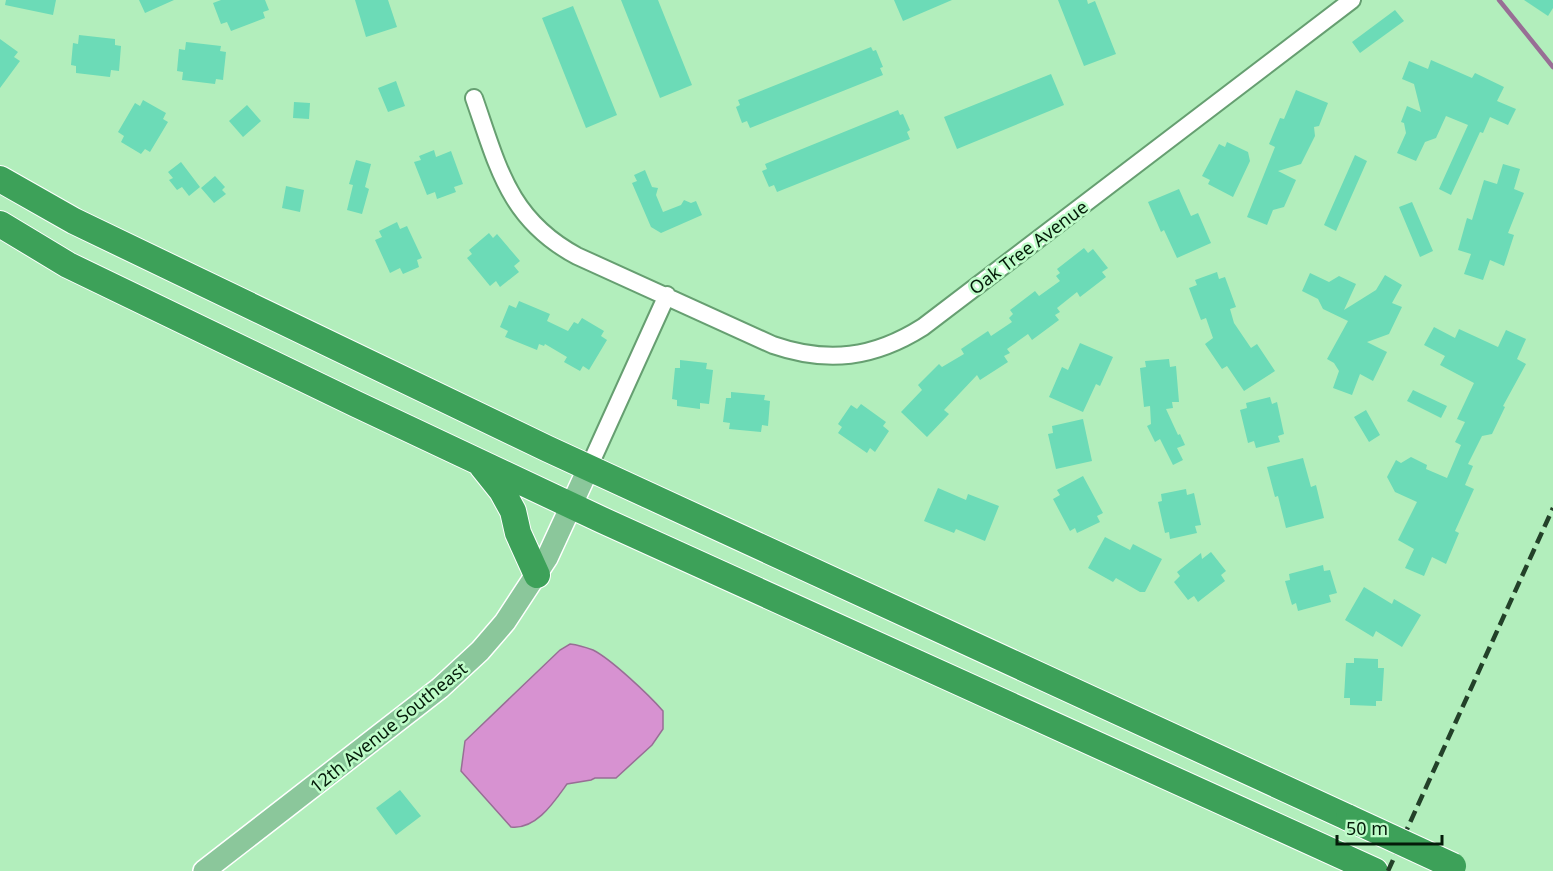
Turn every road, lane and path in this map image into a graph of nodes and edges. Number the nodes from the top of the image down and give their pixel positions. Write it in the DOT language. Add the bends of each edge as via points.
graph roads {
  1 [pos="1352,0"];
  2 [pos="474,98"];
  3 [pos="0,179"];
  4 [pos="0,224"];
  5 [pos="667,296"];
  6 [pos="479,461"];
  7 [pos="589,467"];
  8 [pos="572,505"];
  9 [pos="537,574"];
  10 [pos="1459,868"];
  11 [pos="204,871"];
  12 [pos="1375,871"];
  1 -- 5 [label="street, Oak Tree Avenue" via="948,309 888,346 851,355 792,352"];
  2 -- 5 [label="street, Oak Tree Avenue" via="499,171 521,210 540,232 577,256"];
  3 -- 7 [label="highway" via="74,221"];
  4 -- 6 [label="highway" via="68,264"];
  5 -- 7 [label="street, 12th Avenue Southeast"];
  6 -- 8 [label="highway"];
  6 -- 9 [label="highway" via="513,511 518,533"];
  7 -- 8 [label="main road, 12th Avenue Southeast"];
  7 -- 10 [label="highway, bridge"];
  8 -- 9 [label="main road, 12th Avenue Southeast"];
  8 -- 12 [label="highway"];
  9 -- 11 [label="main road, 12th Avenue Southeast" via="493,636 440,688"];
}
